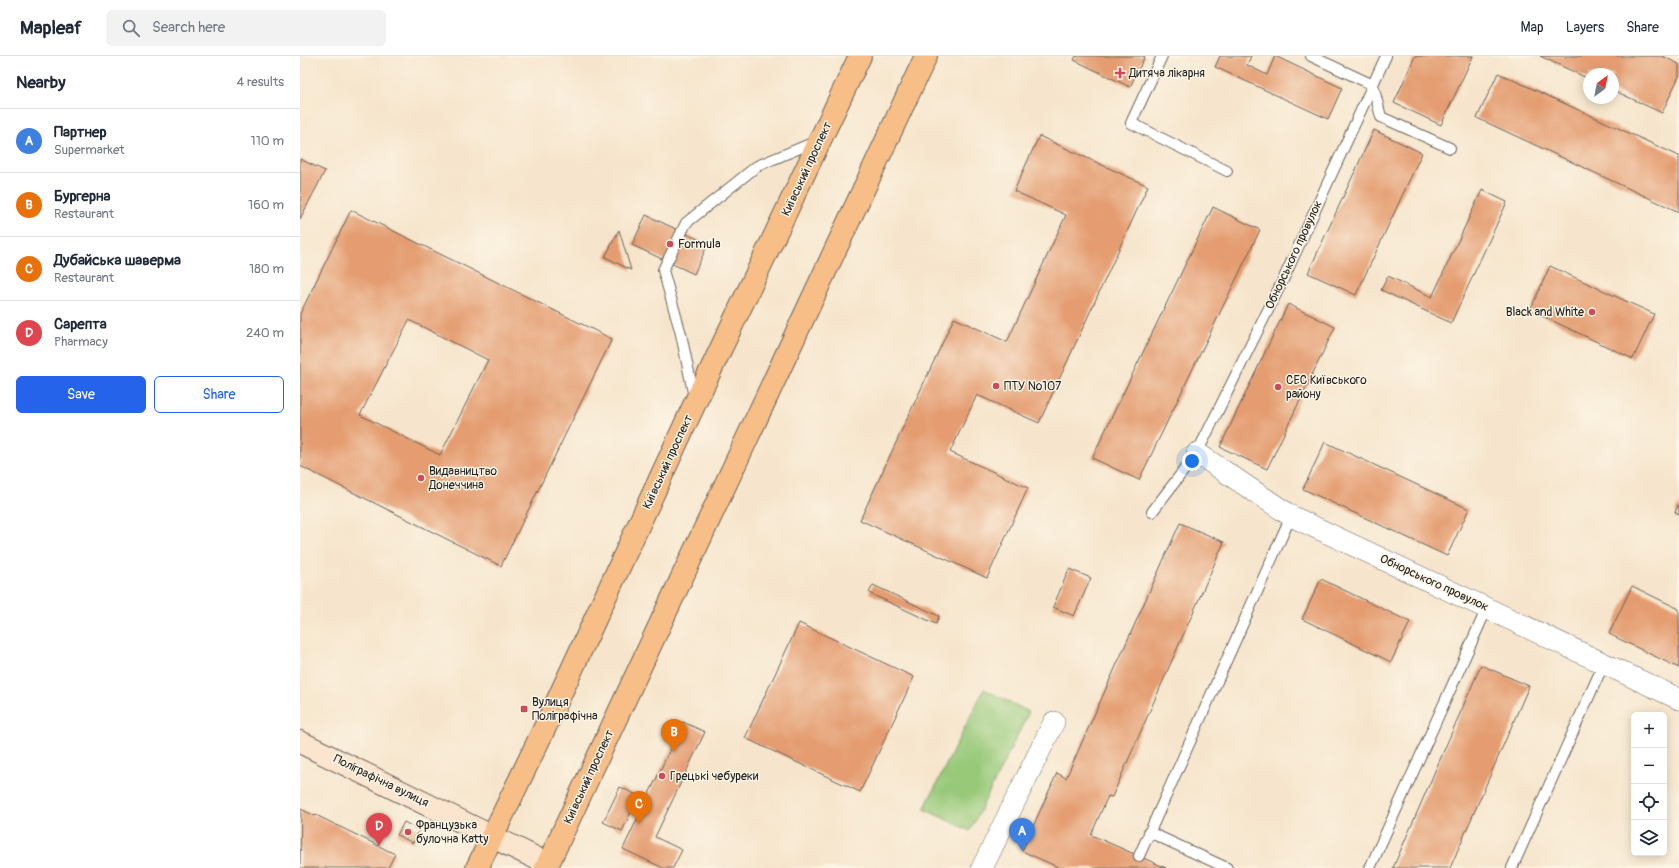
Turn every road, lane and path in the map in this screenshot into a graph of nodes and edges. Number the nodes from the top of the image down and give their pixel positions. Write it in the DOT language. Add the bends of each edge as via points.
graph roads {
  1 [pos="860,56"];
  2 [pos="926,56"];
  3 [pos="1162,56"];
  4 [pos="1311,56"];
  5 [pos="1386,56"];
  6 [pos="1372,86"];
  7 [pos="821,139"];
  8 [pos="1450,148"];
  9 [pos="1227,171"];
  10 [pos="695,403"];
  11 [pos="1197,453"];
  12 [pos="1152,512"];
  13 [pos="1291,516"];
  14 [pos="1487,608"];
  15 [pos="1604,664"];
  16 [pos="1679,699"];
  17 [pos="1054,722"];
  18 [pos="300,742"];
  19 [pos="1149,832"];
  20 [pos="492,836"];
  21 [pos="1139,856"];
  22 [pos="987,866"];
  23 [pos="550,867"];
  24 [pos="477,868"];
  25 [pos="1227,868"];
  26 [pos="1370,868"];
  27 [pos="1512,868"];
  1 -- 7 [label="main road, Київський проспект"];
  2 -- 23 [label="main road, Київський проспект"];
  3 -- 9 [label="lane" via="1131,123"];
  4 -- 6 [label="lane"];
  5 -- 6 [label="lane, Обнорського провулок"];
  6 -- 8 [label="lane" via="1381,117"];
  6 -- 11 [label="lane, Обнорського провулок" via="1283,280"];
  7 -- 10 [label="main road, Київський проспект"];
  7 -- 10 [label="lane" via="757,166 686,223 662,270 681,334"];
  10 -- 20 [label="main road, Київський проспект"];
  11 -- 12 [label="lane, Обнорського провулок"];
  11 -- 13 [label="street, Обнорського провулок"];
  13 -- 14 [label="street, Обнорського провулок"];
  13 -- 19 [label="lane"];
  14 -- 15 [label="street, Обнорського провулок"];
  14 -- 26 [label="lane"];
  15 -- 16 [label="street, Обнорського провулок"];
  15 -- 27 [label="lane"];
  17 -- 22 [label="street"];
  18 -- 20 [label="street, Поліграфічна вулиця"];
  19 -- 21 [label="lane"];
  19 -- 25 [label="lane"];
  20 -- 23 [label="street, Поліграфічна вулиця"];
  20 -- 24 [label="main road, Київський проспект"];
}
